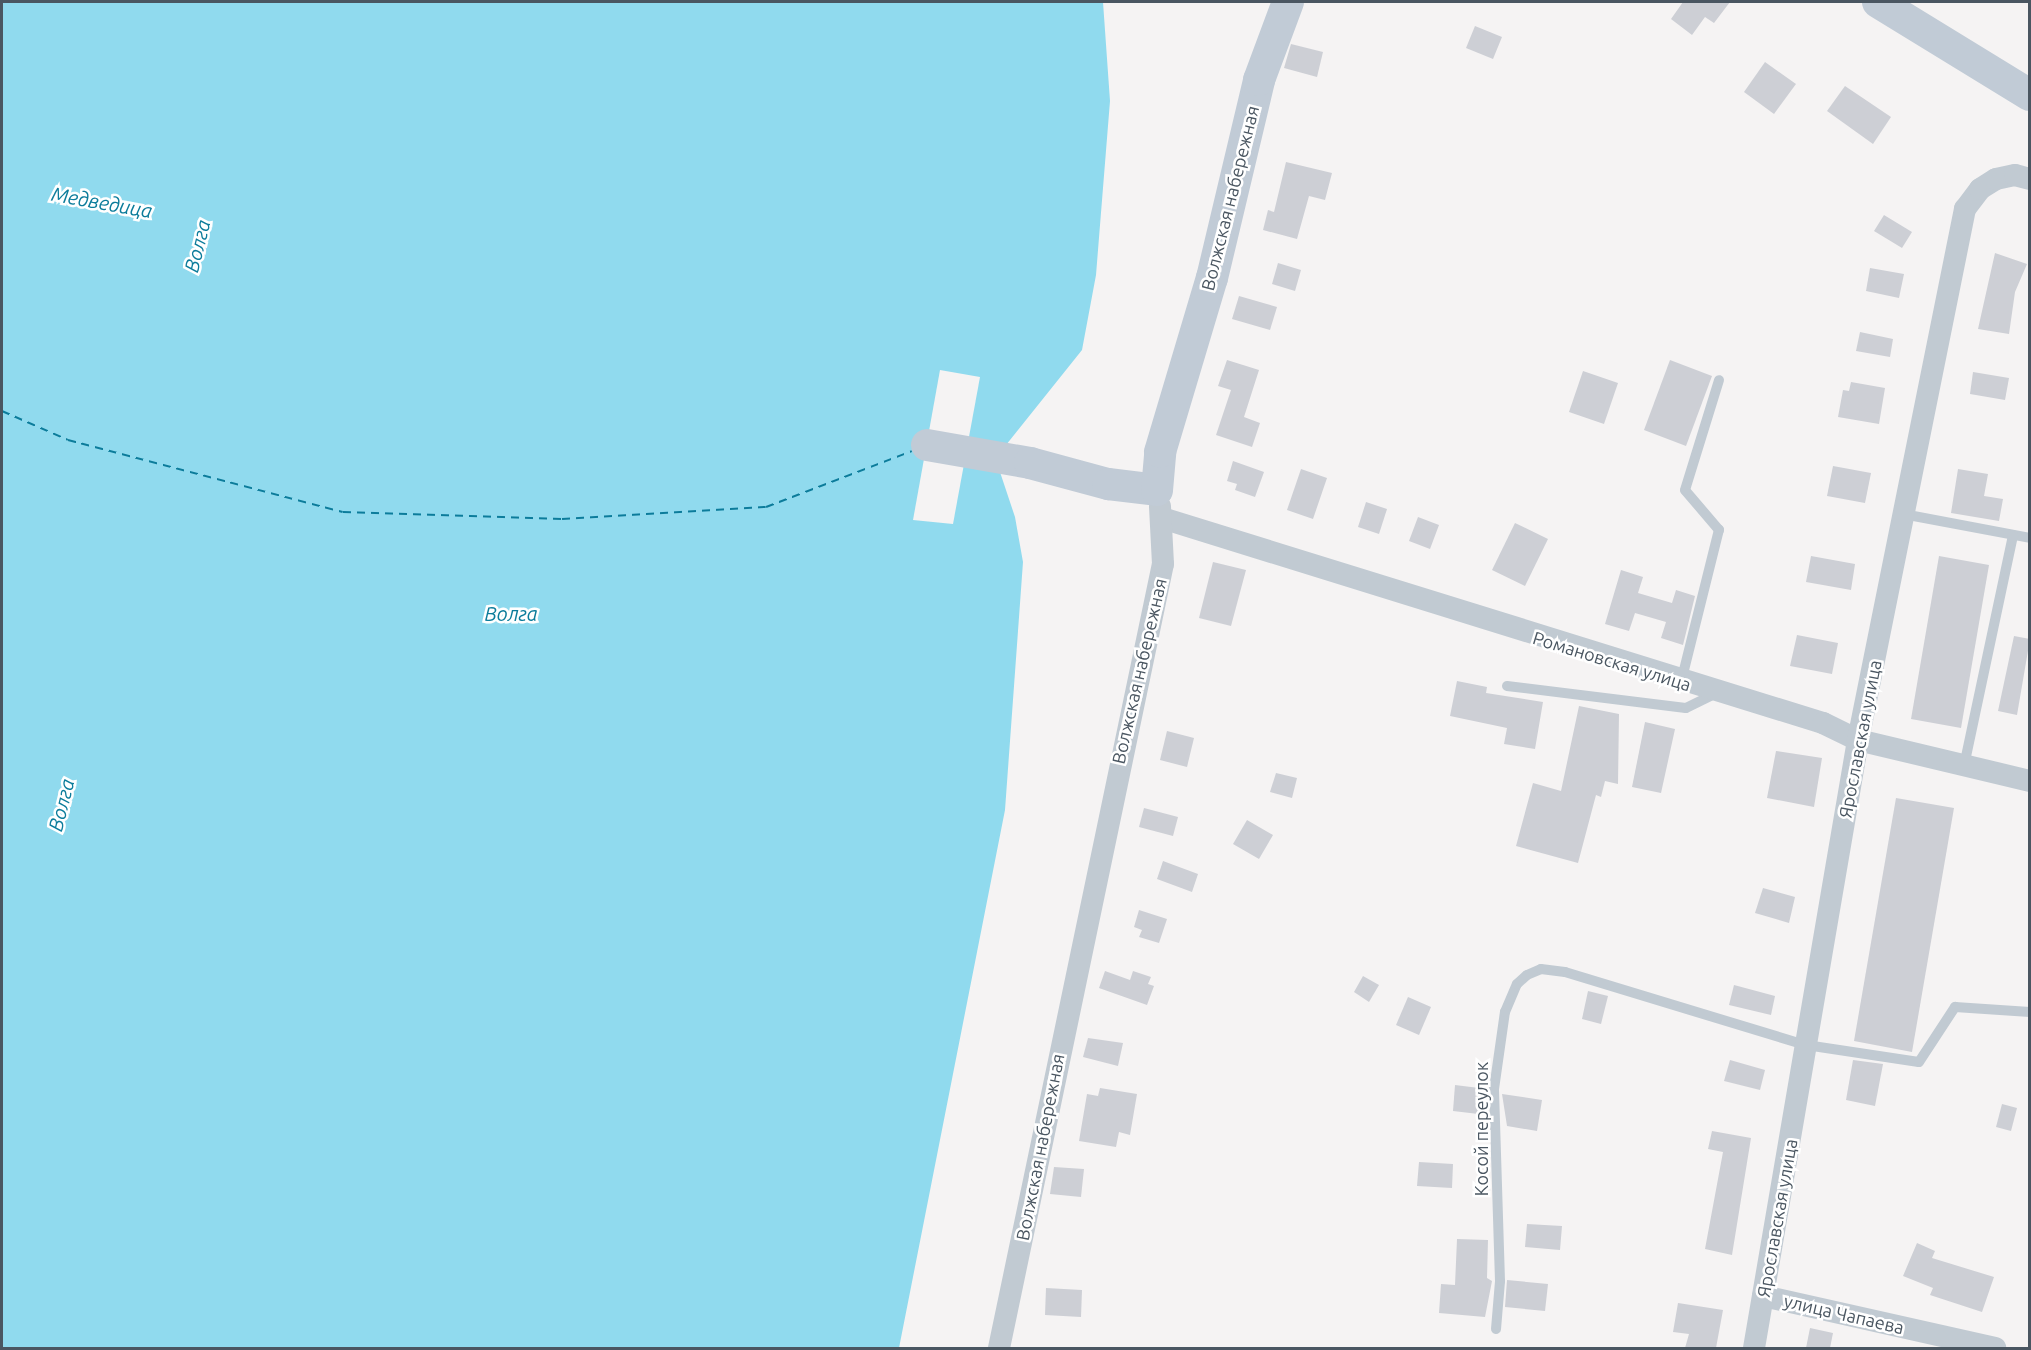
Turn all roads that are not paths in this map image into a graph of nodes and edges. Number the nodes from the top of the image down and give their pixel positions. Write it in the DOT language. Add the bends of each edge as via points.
graph roads {
  1 [pos="1288,2"];
  2 [pos="1878,2"];
  3 [pos="2030,95"];
  4 [pos="2030,179"];
  5 [pos="1719,380"];
  6 [pos="927,445"];
  7 [pos="1160,504"];
  8 [pos="1904,514"];
  9 [pos="2013,535"];
  10 [pos="2030,538"];
  11 [pos="1675,680"];
  12 [pos="1507,686"];
  13 [pos="1716,693"];
  14 [pos="1858,740"];
  15 [pos="1964,765"];
  16 [pos="2030,781"];
  17 [pos="2030,1012"];
  18 [pos="1806,1045"];
  19 [pos="1763,1296"];
  20 [pos="1496,1329"];
  21 [pos="999,1348"];
  22 [pos="1754,1348"];
  23 [pos="1995,1348"];
  1 -- 7 [label="street, Волжская набережная" via="1259,80 1212,278 1160,452"];
  2 -- 3 [label="street"];
  4 -- 8 [label="street, Ярославская улица" via="2015,175 1996,179 1980,189 1965,209"];
  5 -- 11 [label="lane" via="1685,490 1719,530"];
  6 -- 7 [label="street" via="1029,463 1108,484"];
  7 -- 11 [label="street, Романовская улица" via="1197,527"];
  7 -- 21 [label="street, Волжская набережная" via="1163,564"];
  8 -- 9 [label="lane"];
  8 -- 14 [label="street, Ярославская улица"];
  9 -- 10 [label="lane"];
  9 -- 15 [label="lane"];
  11 -- 13 [label="street, Романовская улица"];
  12 -- 13 [label="lane" via="1686,708"];
  13 -- 14 [label="street, Романовская улица" via="1823,723"];
  14 -- 15 [label="street, Романовская улица"];
  14 -- 18 [label="street, Ярославская улица"];
  15 -- 16 [label="street, Романовская улица"];
  17 -- 18 [label="lane, Косой переулок" via="1955,1007 1919,1062"];
  18 -- 19 [label="street, Ярославская улица"];
  18 -- 20 [label="lane, Косой переулок" via="1565,972 1541,969 1517,984 1505,1012 1494,1089 1500,1281"];
  19 -- 22 [label="street, Ярославская улица"];
  19 -- 23 [label="street, улица Чапаева"];
}
